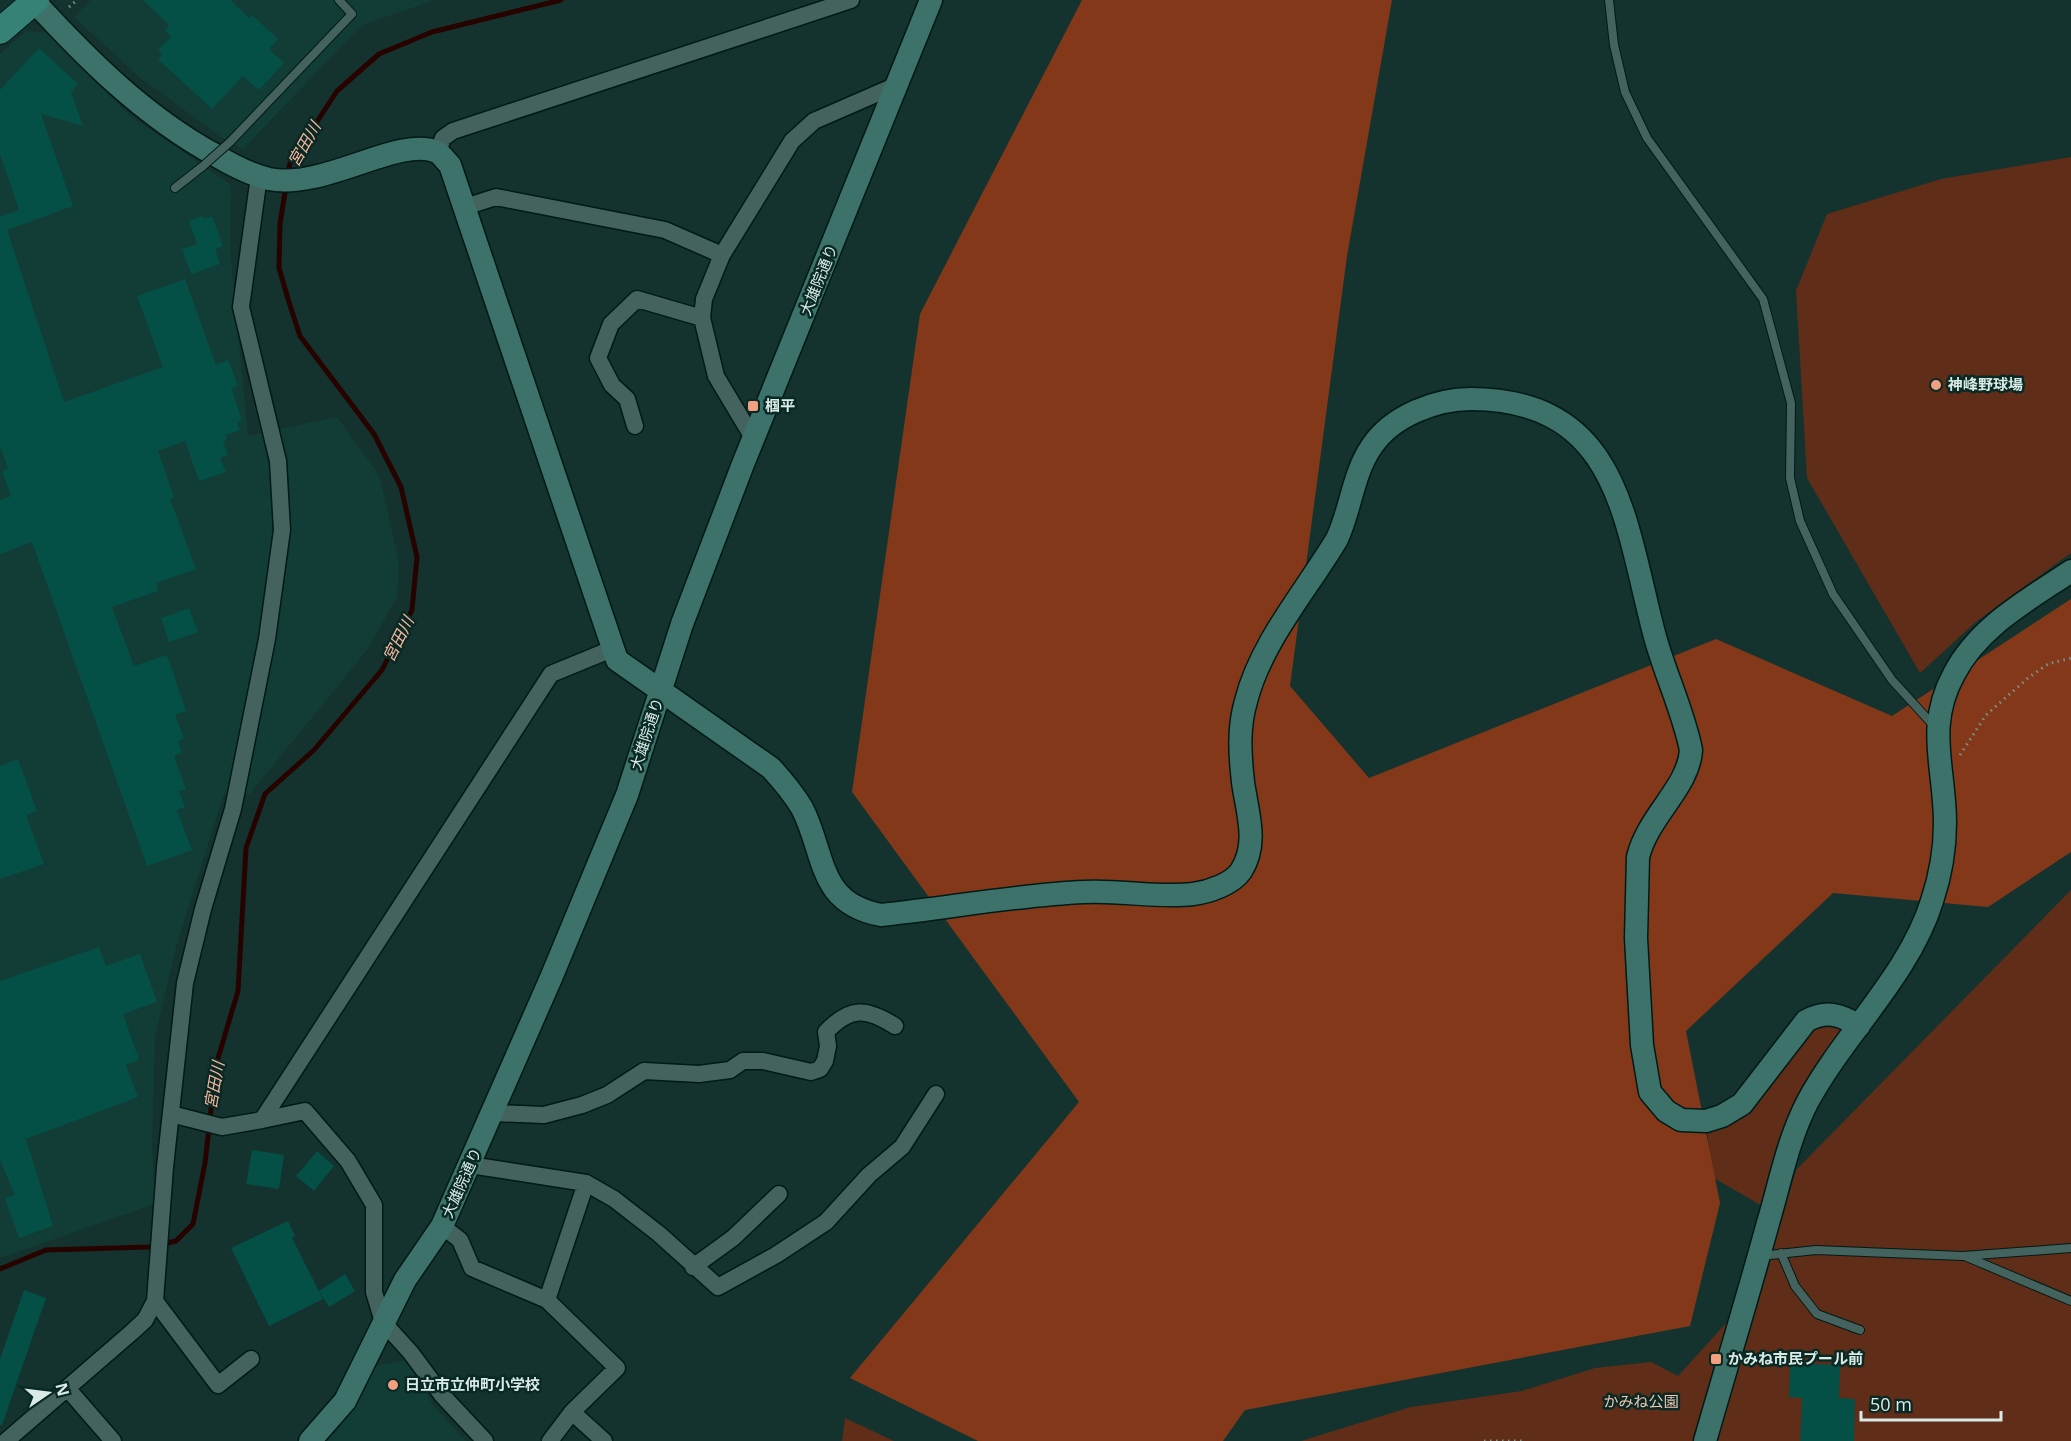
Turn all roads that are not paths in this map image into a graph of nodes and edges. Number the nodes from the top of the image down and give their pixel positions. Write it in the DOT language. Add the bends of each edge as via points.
graph roads {
  1 [pos="34,0"];
  2 [pos="339,0"];
  3 [pos="851,0"];
  4 [pos="931,0"];
  5 [pos="1609,0"];
  6 [pos="0,32"];
  7 [pos="899,84"];
  8 [pos="438,152"];
  9 [pos="265,177"];
  10 [pos="175,188"];
  11 [pos="465,207"];
  12 [pos="722,255"];
  13 [pos="702,318"];
  14 [pos="635,426"];
  15 [pos="753,438"];
  16 [pos="2071,571"];
  17 [pos="612,649"];
  18 [pos="662,691"];
  19 [pos="1936,728"];
  20 [pos="895,1026"];
  21 [pos="1859,1026"];
  22 [pos="936,1094"];
  23 [pos="492,1113"];
  24 [pos="171,1114"];
  25 [pos="262,1120"];
  26 [pos="470,1166"];
  27 [pos="586,1183"];
  28 [pos="779,1194"];
  29 [pos="442,1226"];
  30 [pos="2071,1248"];
  31 [pos="1781,1253"];
  32 [pos="1759,1256"];
  33 [pos="1964,1256"];
  34 [pos="693,1267"];
  35 [pos="547,1300"];
  36 [pos="154,1301"];
  37 [pos="2071,1301"];
  38 [pos="383,1322"];
  39 [pos="1860,1330"];
  40 [pos="252,1359"];
  41 [pos="67,1388"];
  42 [pos="572,1412"];
  43 [pos="6,1441"];
  44 [pos="113,1441"];
  45 [pos="310,1441"];
  46 [pos="484,1441"];
  47 [pos="550,1441"];
  48 [pos="604,1441"];
  49 [pos="1705,1441"];
  1 -- 6 [label="main road"];
  1 -- 9 [label="street" via="122,91 158,120 222,159"];
  2 -- 10 [label="lane, bridge" via="352,14 230,142"];
  3 -- 8 [label="street" via="453,131 443,138"];
  4 -- 7 [label="street, 大雄院通り"];
  5 -- 19 [label="lane" via="1625,92 1647,138 1763,299 1791,403 1790,478 1800,521 1833,594 1892,680"];
  7 -- 12 [label="street" via="814,121 792,141"];
  7 -- 15 [label="street, 大雄院通り"];
  8 -- 9 [label="street" via="415,148 399,151 301,181"];
  8 -- 11 [label="street" via="450,165"];
  9 -- 24 [label="street" via="241,308 278,461 282,530 267,639 233,809 185,983"];
  11 -- 12 [label="street" via="496,197 665,230"];
  11 -- 17 [label="street"];
  12 -- 13 [label="street" via="704,299"];
  13 -- 14 [label="street" via="637,299 611,324 598,358 612,385 627,399"];
  13 -- 15 [label="street" via="716,376"];
  15 -- 18 [label="street, 大雄院通り" via="682,624"];
  16 -- 19 [label="street" via="2008,614 1969,649 1943,698"];
  17 -- 18 [label="street" via="627,670"];
  17 -- 25 [label="street" via="551,674"];
  18 -- 21 [label="street" via="771,768 802,809 824,872 836,892 860,911 880,915 1088,891 1194,894 1222,886 1241,872 1251,847 1240,728 1256,670 1337,539 1362,464 1372,446 1389,428 1420,409 1464,399 1518,402 1563,422 1601,460 1621,510 1659,653 1691,750 1685,775 1642,837 1638,856 1637,977 1650,1092 1666,1111 1682,1120 1714,1119 1742,1104 1806,1021 1820,1014 1835,1014"];
  18 -- 23 [label="street, 大雄院通り" via="627,795"];
  19 -- 21 [label="street" via="1945,825 1932,901 1916,939"];
  20 -- 23 [label="street" via="866,1011 837,1020 826,1032 825,1061 820,1069 811,1072 764,1061 743,1061 730,1070 699,1074 644,1071 607,1095 582,1105 544,1115"];
  21 -- 32 [label="street" via="1826,1071 1797,1125"];
  22 -- 34 [label="street" via="902,1148 869,1175 826,1222 718,1287"];
  23 -- 26 [label="street, 大雄院通り"];
  24 -- 25 [label="street" via="222,1127"];
  24 -- 36 [label="street"];
  25 -- 38 [label="street" via="304,1111 348,1161 374,1205 374,1292"];
  26 -- 27 [label="street"];
  26 -- 29 [label="street, 大雄院通り"];
  27 -- 34 [label="street" via="659,1234"];
  27 -- 35 [label="street"];
  28 -- 34 [label="street" via="734,1238"];
  29 -- 35 [label="street" via="460,1240 472,1268"];
  29 -- 38 [label="street, 大雄院通り" via="405,1280"];
  30 -- 33 [label="lane"];
  31 -- 32 [label="lane"];
  31 -- 33 [label="lane" via="1816,1250"];
  31 -- 39 [label="lane" via="1795,1286 1817,1314"];
  32 -- 49 [label="street"];
  33 -- 37 [label="lane"];
  35 -- 42 [label="street" via="617,1368"];
  36 -- 40 [label="street" via="218,1385"];
  36 -- 41 [label="street" via="145,1320"];
  38 -- 45 [label="street, 大雄院通り" via="345,1401"];
  38 -- 46 [label="street"];
  41 -- 43 [label="street"];
  41 -- 44 [label="street"];
  42 -- 47 [label="street"];
  42 -- 48 [label="street"];
}
